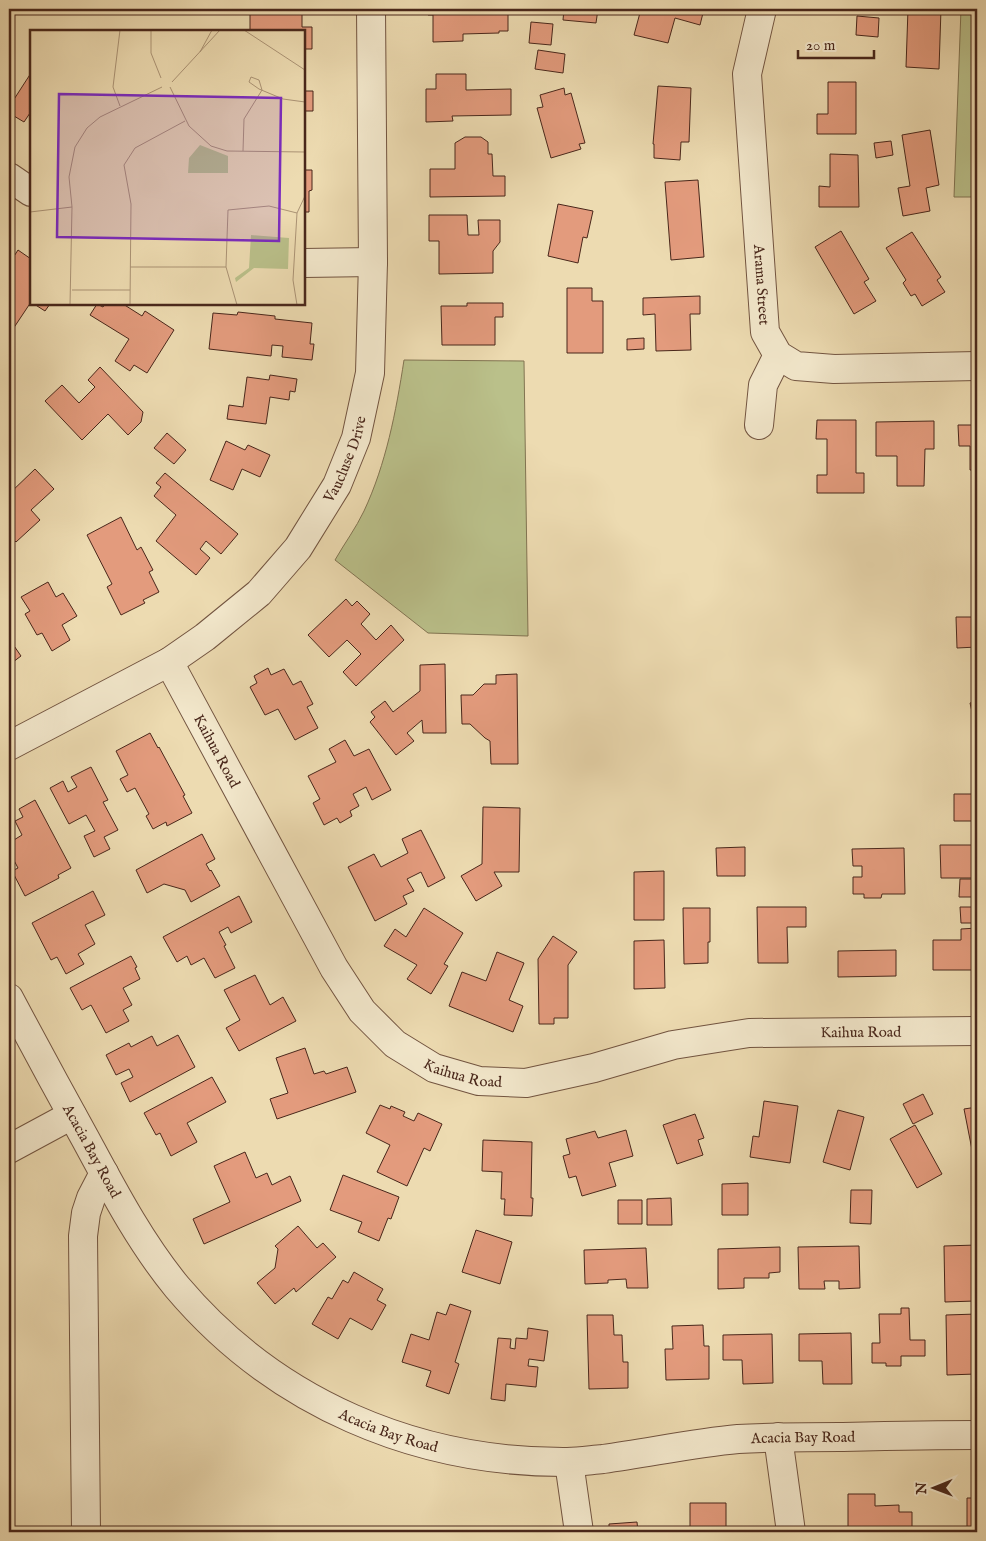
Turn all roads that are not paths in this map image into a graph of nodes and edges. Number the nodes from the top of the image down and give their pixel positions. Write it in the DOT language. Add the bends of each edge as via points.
graph roads {
  1 [pos="371,9"];
  2 [pos="762,9"];
  3 [pos="9,178"];
  4 [pos="30,191"];
  5 [pos="372,262"];
  6 [pos="305,263"];
  7 [pos="778,355"];
  8 [pos="977,366"];
  9 [pos="759,425"];
  10 [pos="169,662"];
  11 [pos="9,746"];
  12 [pos="9,998"];
  13 [pos="977,1031"];
  14 [pos="72,1114"];
  15 [pos="9,1148"];
  16 [pos="104,1173"];
  17 [pos="977,1435"];
  18 [pos="778,1437"];
  19 [pos="570,1462"];
  20 [pos="86,1532"];
  21 [pos="579,1532"];
  22 [pos="791,1532"];
  1 -- 5 [label="street, Vaucluse Drive"];
  2 -- 7 [label="street, Arama Street" via="747,74 765,332"];
  3 -- 4 [label="street"];
  5 -- 6 [label="street"];
  5 -- 10 [label="street, Vaucluse Drive" via="370,373 356,438 337,485 298,548 259,592"];
  7 -- 8 [label="street" via="796,366 834,369"];
  7 -- 9 [label="street" via="763,385"];
  10 -- 11 [label="street, Vaucluse Drive"];
  10 -- 13 [label="street, Kaihua Road" via="334,968 362,1011 395,1044 434,1068 479,1081 526,1083 673,1045 749,1033"];
  12 -- 14 [label="street, Acacia Bay Road"];
  14 -- 15 [label="street"];
  14 -- 16 [label="street, Acacia Bay Road"];
  16 -- 19 [label="street, Acacia Bay Road" via="138,1232 177,1286 232,1342 292,1387 360,1422 434,1448 509,1460"];
  16 -- 20 [label="street" via="86,1212 83,1236"];
  17 -- 18 [label="street, Acacia Bay Road"];
  18 -- 19 [label="street, Acacia Bay Road"];
  18 -- 22 [label="street"];
  19 -- 21 [label="street"];
}
